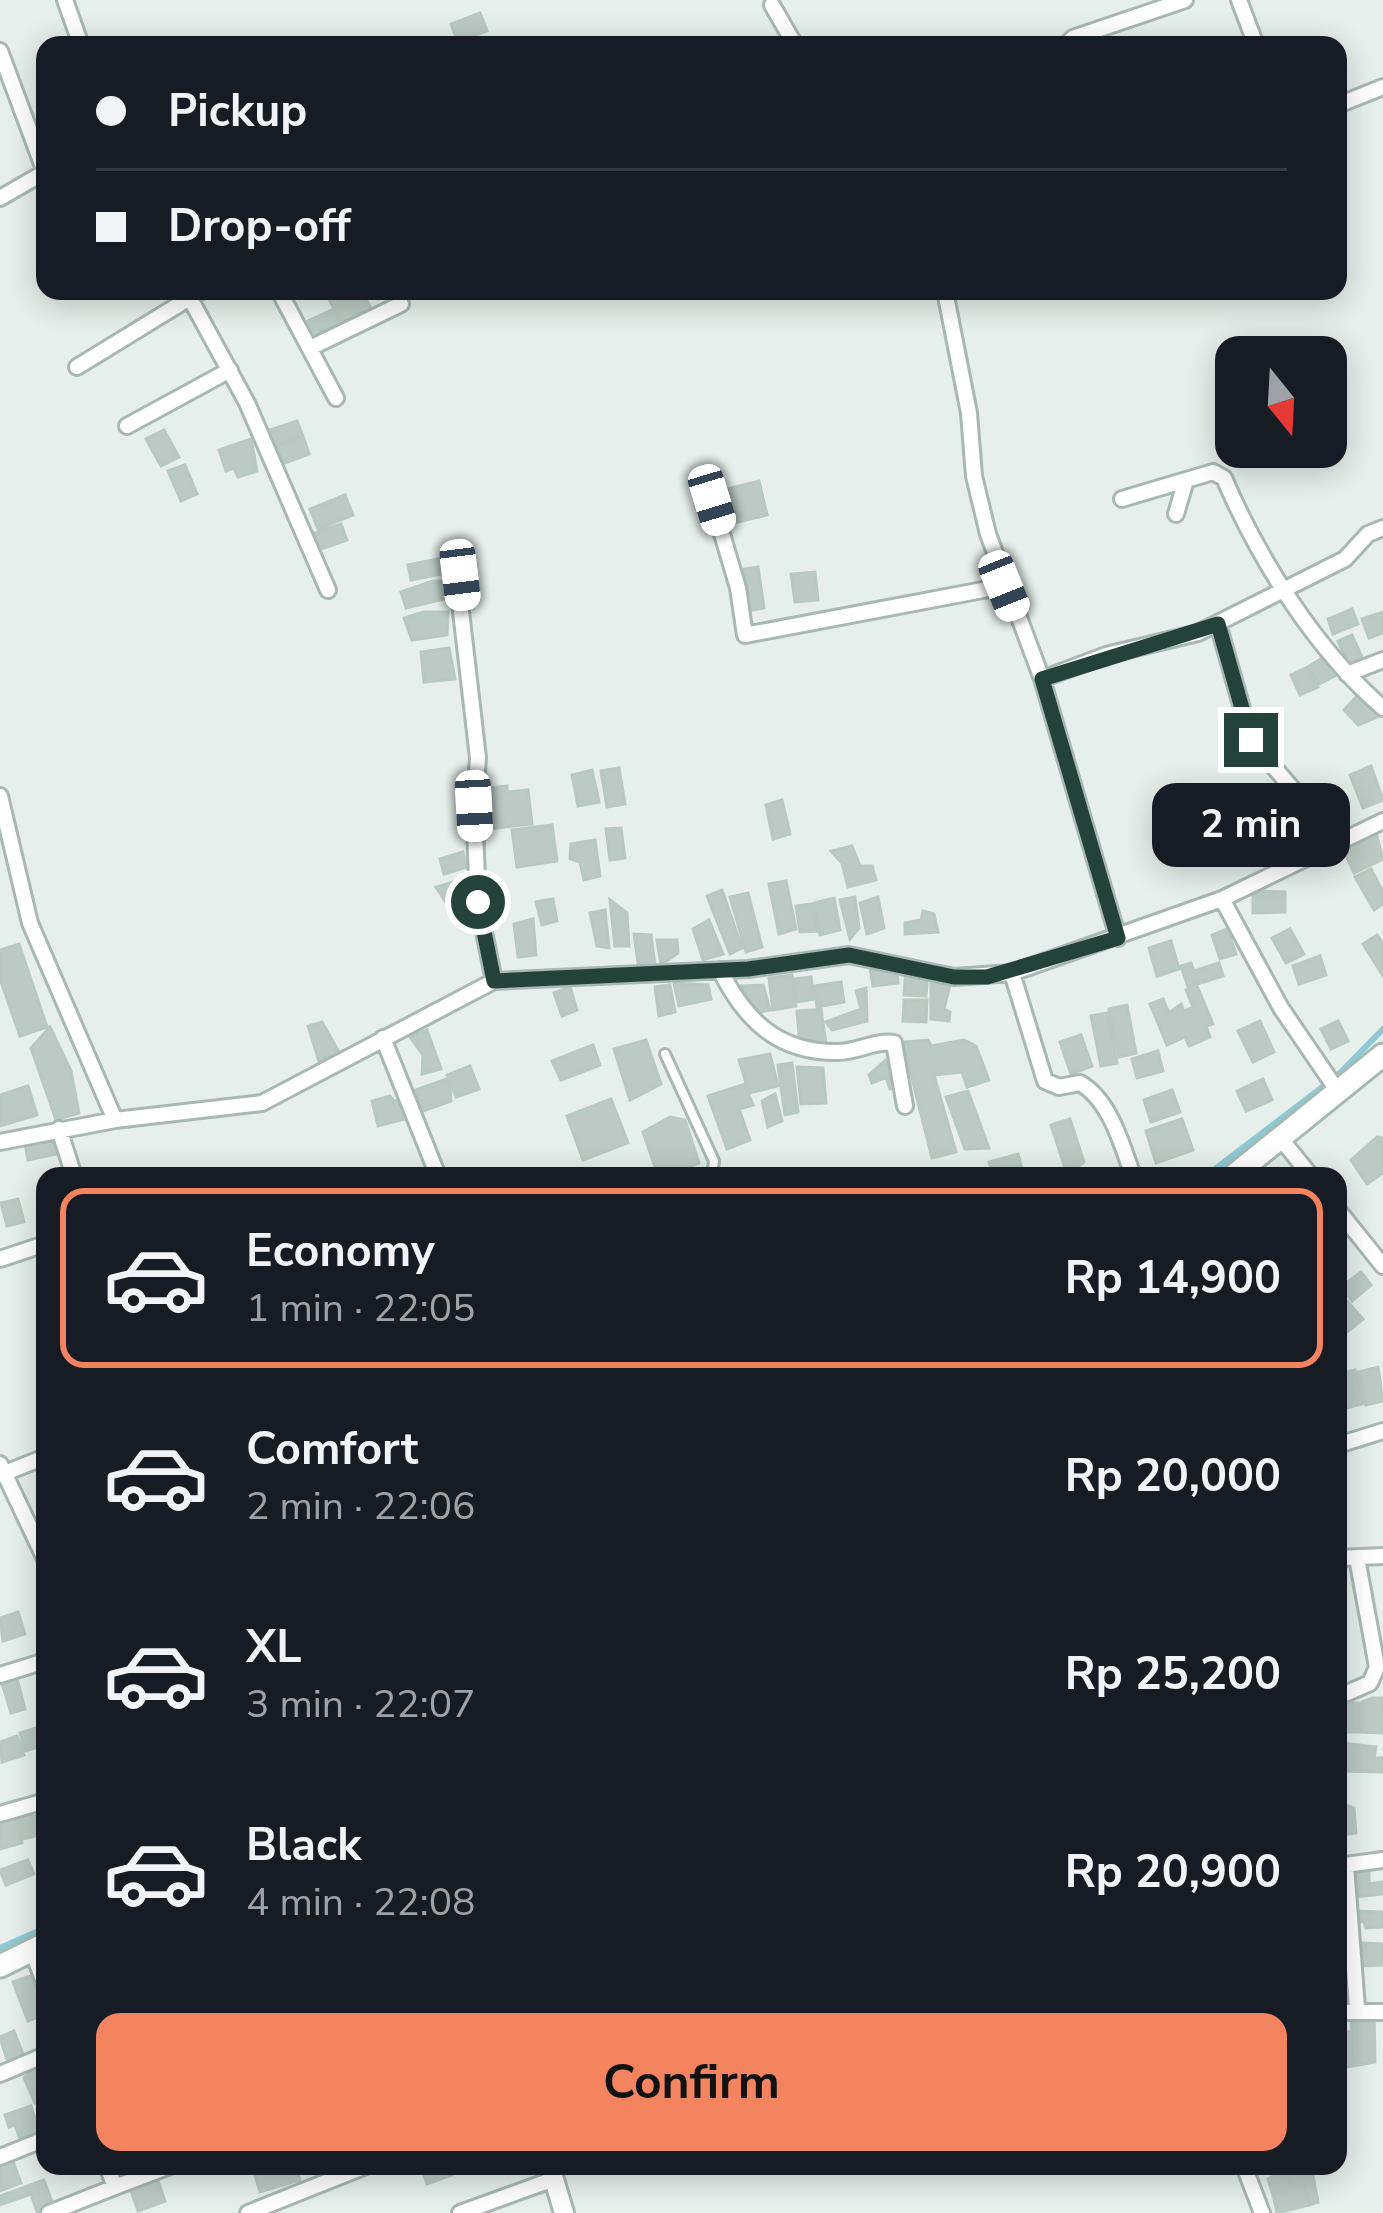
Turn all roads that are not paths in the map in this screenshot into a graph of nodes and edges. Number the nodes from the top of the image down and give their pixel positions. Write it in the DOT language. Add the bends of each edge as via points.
graph roads {
  1 [pos="65,0"];
  2 [pos="1185,0"];
  3 [pos="1239,0"];
  4 [pos="772,5"];
  5 [pos="78,36"];
  6 [pos="790,36"];
  7 [pos="1090,36"];
  8 [pos="1253,36"];
  9 [pos="0,51"];
  10 [pos="1383,87"];
  11 [pos="1347,101"];
  12 [pos="36,148"];
  13 [pos="36,177"];
  14 [pos="0,198"];
  15 [pos="181,300"];
  16 [pos="195,300"];
  17 [pos="284,300"];
  18 [pos="948,300"];
  19 [pos="401,304"];
  20 [pos="310,348"];
  21 [pos="77,367"];
  22 [pos="230,370"];
  23 [pos="335,398"];
  24 [pos="127,426"];
  25 [pos="1186,480"];
  26 [pos="1122,499"];
  27 [pos="712,500"];
  28 [pos="1176,514"];
  29 [pos="1383,528"];
  30 [pos="454,551"];
  31 [pos="1004,586"];
  32 [pos="1285,588"];
  33 [pos="328,590"];
  34 [pos="1218,624"];
  35 [pos="1383,660"];
  36 [pos="1348,674"];
  37 [pos="1042,679"];
  38 [pos="1383,709"];
  39 [pos="0,796"];
  40 [pos="1383,821"];
  41 [pos="1329,848"];
  42 [pos="1222,899"];
  43 [pos="1118,938"];
  44 [pos="720,970"];
  45 [pos="1012,973"];
  46 [pos="494,981"];
  47 [pos="383,1038"];
  48 [pos="665,1054"];
  49 [pos="1383,1054"];
  50 [pos="1338,1089"];
  51 [pos="905,1106"];
  52 [pos="115,1120"];
  53 [pos="59,1129"];
  54 [pos="1281,1139"];
  55 [pos="0,1142"];
  56 [pos="71,1167"];
  57 [pos="434,1167"];
  58 [pos="713,1167"];
  59 [pos="1130,1167"];
  60 [pos="1245,1167"];
  61 [pos="1304,1167"];
  62 [pos="1347,1221"];
  63 [pos="36,1247"];
  64 [pos="0,1259"];
  65 [pos="1383,1266"];
  66 [pos="1383,1431"];
  67 [pos="1347,1442"];
  68 [pos="36,1460"];
  69 [pos="2,1470"];
  70 [pos="36,1540"];
  71 [pos="1383,1556"];
  72 [pos="1347,1558"];
  73 [pos="1357,1558"];
  74 [pos="36,1664"];
  75 [pos="1380,1667"];
  76 [pos="0,1675"];
  77 [pos="1347,1693"];
  78 [pos="36,1804"];
  79 [pos="0,1814"];
  80 [pos="1383,1860"];
  81 [pos="1347,1865"];
  82 [pos="1347,1913"];
  83 [pos="36,1948"];
  84 [pos="0,1966"];
  85 [pos="1357,2008"];
  86 [pos="1347,2010"];
  87 [pos="1383,2012"];
  88 [pos="36,2059"];
  89 [pos="0,2074"];
  90 [pos="36,2142"];
  91 [pos="0,2156"];
  92 [pos="110,2175"];
  93 [pos="146,2175"];
  94 [pos="343,2175"];
  95 [pos="545,2175"];
  96 [pos="553,2175"];
  97 [pos="1247,2175"];
  98 [pos="115,2187"];
  99 [pos="49,2213"];
  100 [pos="248,2213"];
  101 [pos="460,2213"];
  102 [pos="564,2213"];
  103 [pos="1262,2213"];
  1 -- 5 [label="street"];
  2 -- 7 [label="street"];
  3 -- 8 [label="street"];
  4 -- 6 [label="street"];
  9 -- 12 [label="street"];
  10 -- 11 [label="street"];
  13 -- 14 [label="street"];
  15 -- 21 [label="street"];
  16 -- 22 [label="street"];
  17 -- 20 [label="street"];
  18 -- 31 [label="street" via="974,476"];
  19 -- 20 [label="street"];
  20 -- 23 [label="street"];
  22 -- 24 [label="street"];
  22 -- 33 [label="street"];
  25 -- 26 [label="street"];
  25 -- 28 [label="street"];
  25 -- 32 [label="street" via="1213,472 1224,478"];
  27 -- 31 [label="street" via="748,636"];
  29 -- 32 [label="street" via="1345,559"];
  30 -- 46 [label="street" via="478,758 478,902"];
  31 -- 37 [label="street"];
  32 -- 34 [label="street"];
  32 -- 36 [label="street"];
  34 -- 37 [label="street"];
  34 -- 41 [label="street" via="1251,740"];
  35 -- 36 [label="street"];
  36 -- 38 [label="street"];
  37 -- 43 [label="street"];
  39 -- 52 [label="street" via="30,923"];
  40 -- 41 [label="street"];
  41 -- 42 [label="street"];
  42 -- 43 [label="street"];
  42 -- 50 [label="street" via="1281,1008"];
  43 -- 45 [label="street"];
  44 -- 45 [label="street" via="863,955 954,977"];
  44 -- 46 [label="street"];
  44 -- 51 [label="street" via="740,1010 794,1047 841,1052 894,1043"];
  45 -- 59 [label="street" via="1045,1082 1080,1083 1095,1094"];
  46 -- 47 [label="street"];
  47 -- 52 [label="street" via="262,1103"];
  47 -- 57 [label="street"];
  48 -- 58 [label="lane"];
  49 -- 50 [label="main road"];
  50 -- 54 [label="main road"];
  52 -- 53 [label="street"];
  53 -- 55 [label="street"];
  53 -- 56 [label="street"];
  54 -- 60 [label="main road"];
  54 -- 61 [label="street"];
  62 -- 65 [label="street"];
  63 -- 64 [label="street"];
  66 -- 67 [label="street"];
  68 -- 69 [label="street"];
  69 -- 70 [label="street"];
  71 -- 73 [label="street"];
  72 -- 73 [label="street"];
  73 -- 75 [label="street"];
  74 -- 76 [label="street"];
  75 -- 77 [label="street" via="1370,1684"];
  78 -- 79 [label="street"];
  80 -- 81 [label="street"];
  82 -- 85 [label="street"];
  83 -- 84 [label="main road"];
  85 -- 86 [label="street"];
  85 -- 87 [label="street"];
  88 -- 89 [label="street"];
  90 -- 91 [label="street"];
  92 -- 98 [label="street"];
  93 -- 98 [label="street"];
  94 -- 100 [label="street"];
  95 -- 101 [label="street"];
  96 -- 102 [label="street"];
  97 -- 103 [label="street"];
  98 -- 99 [label="street"];
}
